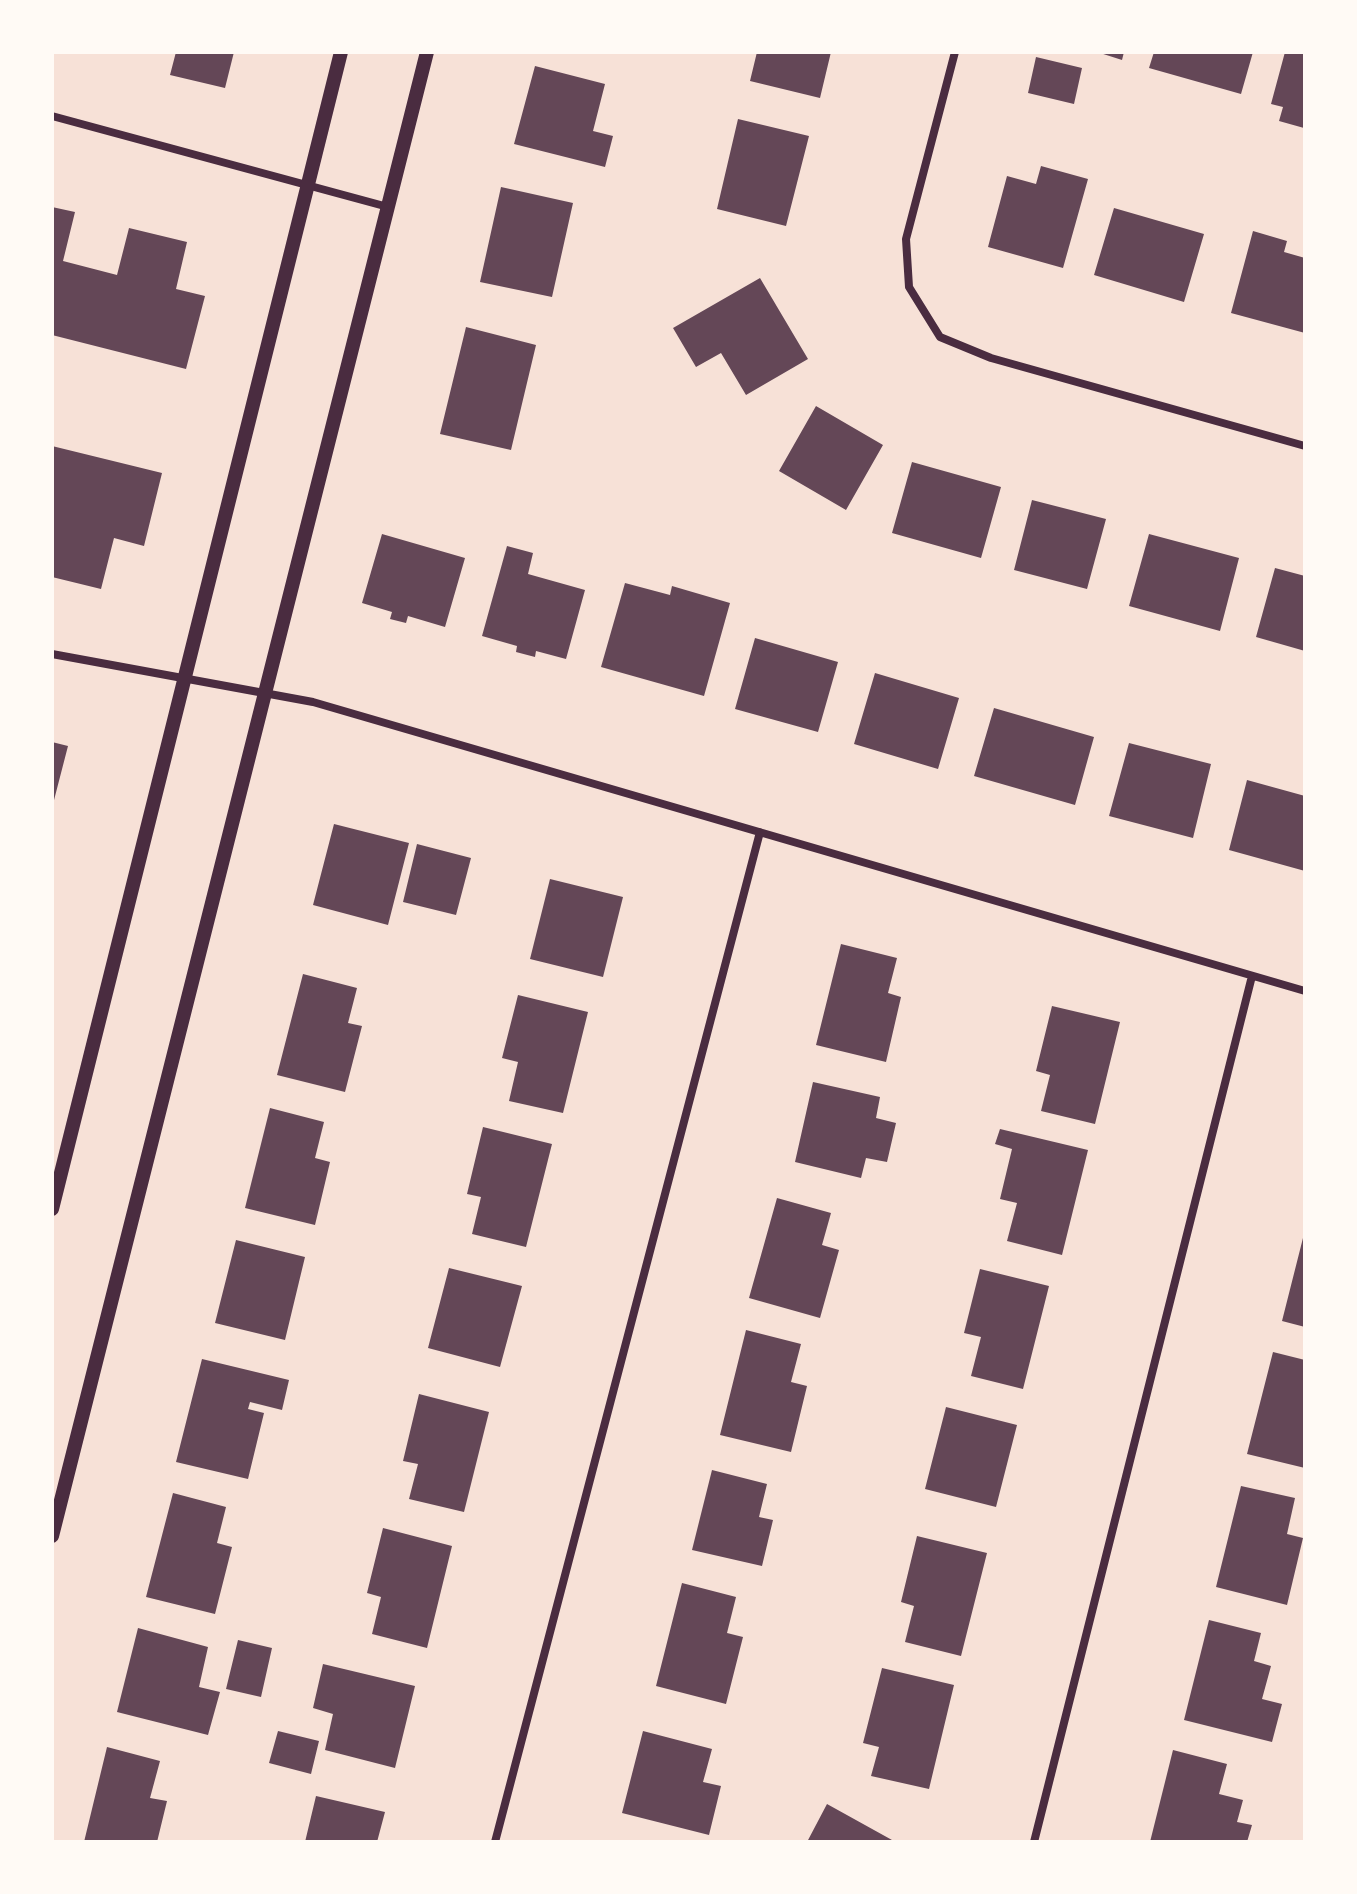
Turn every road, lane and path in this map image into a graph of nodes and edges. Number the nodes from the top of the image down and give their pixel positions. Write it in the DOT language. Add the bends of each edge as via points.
graph roads {
  1 [pos="341,52"];
  2 [pos="427,52"];
  3 [pos="955,52"];
  4 [pos="52,116"];
  5 [pos="307,186"];
  6 [pos="388,207"];
  7 [pos="1305,446"];
  8 [pos="52,654"];
  9 [pos="186,680"];
  10 [pos="266,693"];
  11 [pos="760,832"];
  12 [pos="1252,976"];
  13 [pos="1305,991"];
  14 [pos="52,1209"];
  15 [pos="52,1536"];
  16 [pos="495,1842"];
  17 [pos="1034,1842"];
  1 -- 5 [label="street"];
  2 -- 6 [label="street"];
  3 -- 7 [label="street" via="906,239 909,287 940,337 991,358"];
  4 -- 5 [label="street"];
  5 -- 6 [label="street"];
  5 -- 9 [label="street"];
  6 -- 10 [label="street"];
  8 -- 9 [label="street"];
  9 -- 10 [label="street"];
  9 -- 14 [label="street"];
  10 -- 11 [label="street" via="313,702"];
  10 -- 15 [label="street"];
  11 -- 12 [label="street"];
  11 -- 16 [label="street"];
  12 -- 13 [label="street"];
  12 -- 17 [label="street"];
}
